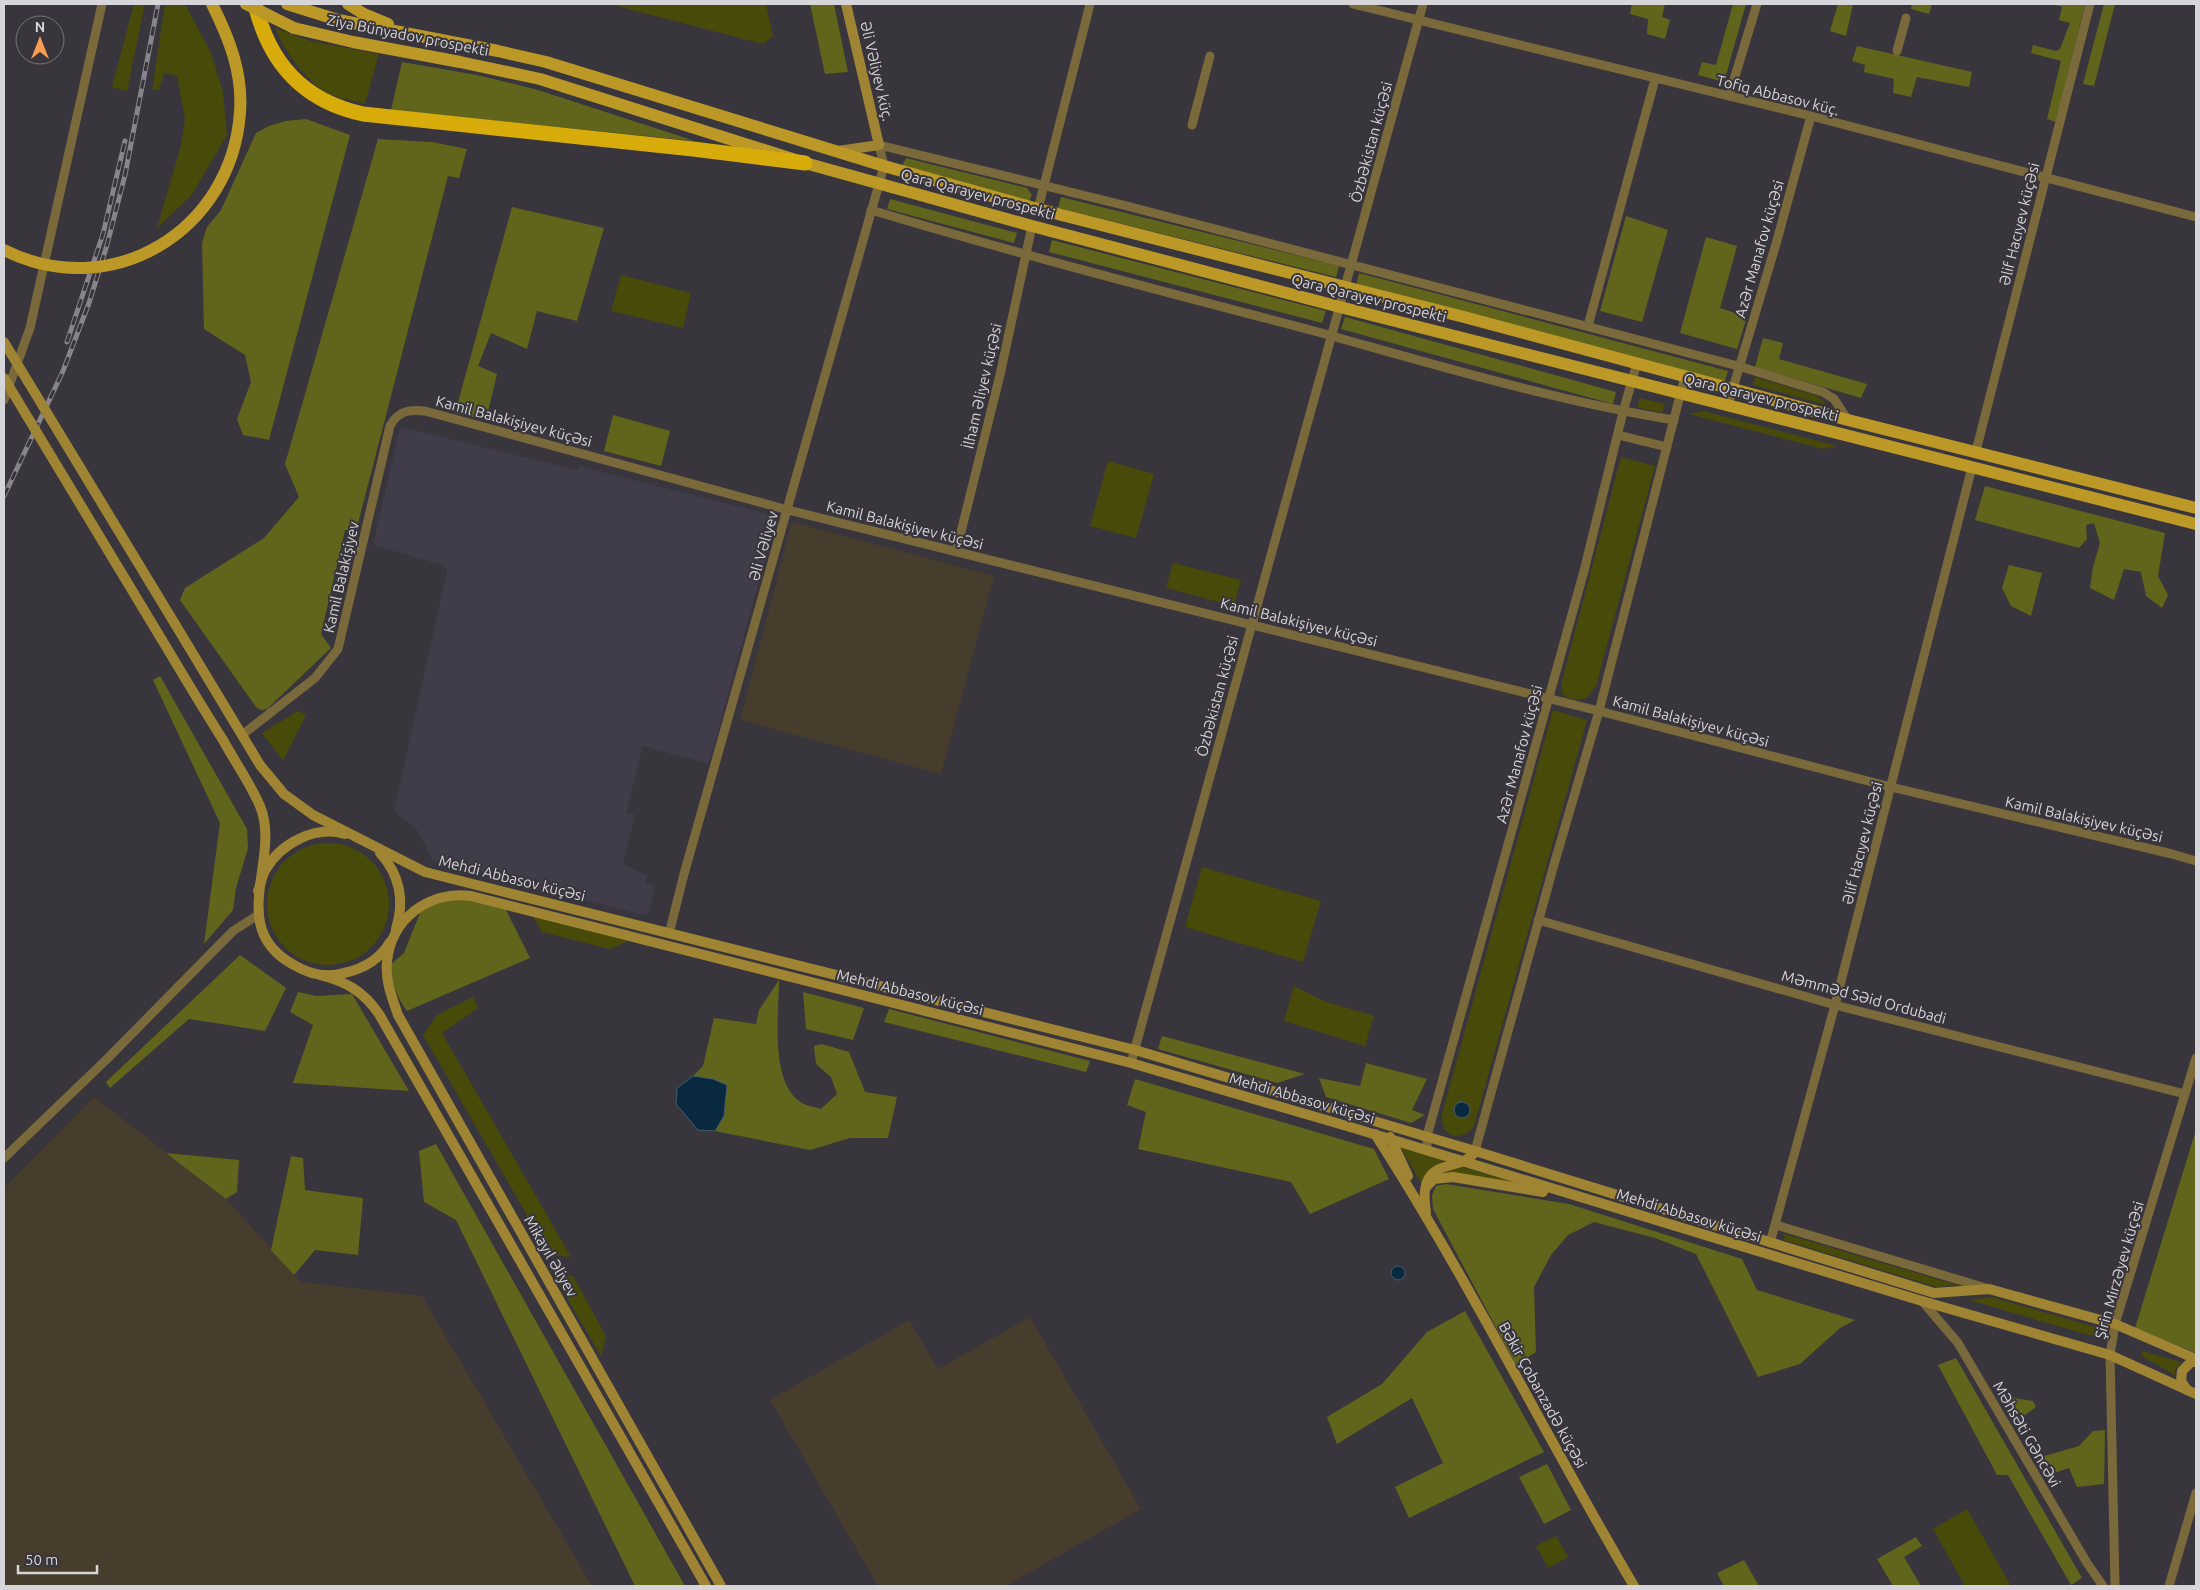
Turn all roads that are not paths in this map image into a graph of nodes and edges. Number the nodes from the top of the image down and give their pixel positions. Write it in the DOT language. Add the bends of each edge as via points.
graph roads {
  1 [pos="102,4"];
  2 [pos="212,4"];
  3 [pos="246,4"];
  4 [pos="255,4"];
  5 [pos="286,4"];
  6 [pos="348,4"];
  7 [pos="846,4"];
  8 [pos="1090,4"];
  9 [pos="1352,4"];
  10 [pos="1423,4"];
  11 [pos="1757,4"];
  12 [pos="2090,4"];
  13 [pos="1906,18"];
  14 [pos="1418,20"];
  15 [pos="450,41"];
  16 [pos="1897,51"];
  17 [pos="1210,56"];
  18 [pos="546,62"];
  19 [pos="1655,78"];
  20 [pos="540,79"];
  21 [pos="1729,96"];
  22 [pos="1811,116"];
  23 [pos="1192,125"];
  24 [pos="879,145"];
  25 [pos="836,151"];
  26 [pos="805,163"];
  27 [pos="884,166"];
  28 [pos="2045,178"];
  29 [pos="879,184"];
  30 [pos="1044,186"];
  31 [pos="1038,209"];
  32 [pos="871,210"];
  33 [pos="2196,217"];
  34 [pos="1032,226"];
  35 [pos="4,250"];
  36 [pos="1025,255"];
  37 [pos="1351,264"];
  38 [pos="1346,287"];
  39 [pos="1340,308"];
  40 [pos="1588,326"];
  41 [pos="1331,336"];
  42 [pos="4,342"];
  43 [pos="1637,363"];
  44 [pos="1738,366"];
  45 [pos="1685,376"];
  46 [pos="4,378"];
  47 [pos="1632,380"];
  48 [pos="1732,388"];
  49 [pos="1680,393"];
  50 [pos="4,400"];
  51 [pos="1728,404"];
  52 [pos="1623,412"];
  53 [pos="397,416"];
  54 [pos="1674,420"];
  55 [pos="1848,420"];
  56 [pos="1618,435"];
  57 [pos="1667,447"];
  58 [pos="1976,451"];
  59 [pos="1972,467"];
  60 [pos="2196,508"];
  61 [pos="788,510"];
  62 [pos="2196,524"];
  63 [pos="956,552"];
  64 [pos="1251,624"];
  65 [pos="1548,699"];
  66 [pos="1599,711"];
  67 [pos="242,735"];
  68 [pos="1891,787"];
  69 [pos="362,840"];
  70 [pos="2196,861"];
  71 [pos="258,891"];
  72 [pos="258,915"];
  73 [pos="1538,920"];
  74 [pos="396,931"];
  75 [pos="669,934"];
  76 [pos="320,975"];
  77 [pos="1835,1005"];
  78 [pos="1135,1050"];
  79 [pos="2196,1058"];
  80 [pos="1131,1063"];
  81 [pos="2185,1094"];
  82 [pos="1383,1123"];
  83 [pos="1375,1134"];
  84 [pos="1427,1136"];
  85 [pos="1391,1140"];
  86 [pos="1475,1151"];
  87 [pos="1430,1152"];
  88 [pos="4,1158"];
  89 [pos="1460,1161"];
  90 [pos="1426,1187"];
  91 [pos="1583,1198"];
  92 [pos="1427,1218"];
  93 [pos="1776,1225"];
  94 [pos="1770,1243"];
  95 [pos="1989,1289"];
  96 [pos="1922,1301"];
  97 [pos="2115,1324"];
  98 [pos="2110,1355"];
  99 [pos="2196,1360"];
  100 [pos="2192,1392"];
  101 [pos="2196,1493"];
  102 [pos="706,1586"];
  103 [pos="721,1586"];
  104 [pos="1634,1586"];
  105 [pos="2103,1586"];
  106 [pos="2115,1586"];
  107 [pos="2169,1586"];
  1 -- 50 [label="street" via="30,328"];
  2 -- 35 [label="main road, bridge" via="233,51 240,113 232,156 209,202 168,242 127,261 78,268 27,259"];
  3 -- 20 [label="main road, Ziya Bünyadov prospekti, bridge" via="294,28 322,36"];
  4 -- 26 [label="highway" via="266,38 278,60 297,82 333,106 363,114"];
  5 -- 15 [label="main road, Ziya Bünyadov prospekti" via="338,20"];
  6 -- 15 [label="main road" via="379,21"];
  7 -- 24 [label="street, Əli Vəliyev küç."];
  8 -- 30 [label="street"];
  9 -- 14 [label="street, Tofiq Abbasov küç."];
  10 -- 14 [label="street, Özbəkistan küçəsi"];
  11 -- 21 [label="street"];
  12 -- 28 [label="street, Əlif Hacıyev küçəsi"];
  13 -- 16 [label="street"];
  14 -- 19 [label="street, Tofiq Abbasov küç."];
  14 -- 37 [label="street, Özbəkistan küçəsi"];
  15 -- 18 [label="main road, Ziya Bünyadov prospekti"];
  17 -- 23 [label="street"];
  18 -- 25 [label="main road, Qara Qarayev prospekti"];
  19 -- 21 [label="street, Tofiq Abbasov küç."];
  19 -- 40 [label="street"];
  20 -- 26 [label="main road, Qara Qarayev prospekti"];
  21 -- 22 [label="street, Tofiq Abbasov küç."];
  22 -- 28 [label="street, Tofiq Abbasov küç."];
  22 -- 44 [label="street, Azər Manafov küçəsi"];
  24 -- 25 [label="street"];
  24 -- 27 [label="street"];
  24 -- 30 [label="street"];
  25 -- 27 [label="main road, Qara Qarayev prospekti"];
  26 -- 29 [label="main road, Qara Qarayev prospekti"];
  27 -- 29 [label="street, Əli Vəliyev"];
  27 -- 31 [label="main road, Qara Qarayev prospekti"];
  28 -- 33 [label="street, Tofiq Abbasov küç."];
  28 -- 58 [label="street, Əlif Hacıyev küçəsi"];
  29 -- 32 [label="street, Əli Vəliyev"];
  29 -- 34 [label="main road, Qara Qarayev prospekti"];
  30 -- 31 [label="street"];
  30 -- 37 [label="street"];
  31 -- 38 [label="main road, Qara Qarayev prospekti"];
  32 -- 36 [label="street"];
  32 -- 61 [label="street, Əli Vəliyev"];
  34 -- 36 [label="street, İlham Əliyev küçəsi"];
  34 -- 39 [label="main road, Qara Qarayev prospekti"];
  36 -- 41 [label="street"];
  36 -- 63 [label="street, İlham Əliyev küçəsi" via="1000,375"];
  37 -- 38 [label="street, Özbəkistan küçəsi"];
  37 -- 40 [label="street"];
  38 -- 39 [label="street, Özbəkistan küçəsi"];
  38 -- 43 [label="main road, Qara Qarayev prospekti"];
  39 -- 41 [label="street, Özbəkistan küçəsi"];
  39 -- 47 [label="main road, Qara Qarayev prospekti"];
  40 -- 44 [label="street"];
  41 -- 52 [label="street"];
  41 -- 64 [label="street, Özbəkistan küçəsi"];
  42 -- 67 [label="street, bridge"];
  43 -- 45 [label="main road, Qara Qarayev prospekti"];
  43 -- 47 [label="street, Azər Manafov küçəsi"];
  44 -- 48 [label="street, Azər Manafov küçəsi"];
  44 -- 55 [label="street" via="1823,392 1834,399"];
  45 -- 48 [label="main road, Qara Qarayev prospekti"];
  45 -- 49 [label="street"];
  46 -- 71 [label="street, bridge" via="261,809 265,837"];
  47 -- 49 [label="main road, Qara Qarayev prospekti"];
  47 -- 52 [label="street, Azər Manafov küçəsi"];
  48 -- 51 [label="street, Azər Manafov küçəsi"];
  48 -- 55 [label="main road, Qara Qarayev prospekti"];
  49 -- 51 [label="main road, Qara Qarayev prospekti"];
  49 -- 54 [label="street"];
  51 -- 59 [label="main road, Qara Qarayev prospekti"];
  52 -- 54 [label="street"];
  52 -- 56 [label="street, Azər Manafov küçəsi"];
  53 -- 61 [label="street, Kamil Balakişiyev küçəsi" via="413,409 425,411"];
  53 -- 67 [label="street, Kamil Balakişiyev" via="390,426 338,649 316,678"];
  54 -- 57 [label="street"];
  55 -- 58 [label="main road, Qara Qarayev prospekti"];
  56 -- 57 [label="street"];
  56 -- 65 [label="street, Azər Manafov küçəsi"];
  57 -- 66 [label="street"];
  58 -- 60 [label="main road, Qara Qarayev prospekti"];
  59 -- 62 [label="main road, Qara Qarayev prospekti"];
  59 -- 68 [label="street, Əlif Hacıyev küçəsi"];
  61 -- 63 [label="street, Kamil Balakişiyev küçəsi"];
  61 -- 75 [label="street, Əli Vəliyev"];
  63 -- 64 [label="street, Kamil Balakişiyev küçəsi"];
  64 -- 65 [label="street, Kamil Balakişiyev küçəsi"];
  64 -- 78 [label="street, Özbəkistan küçəsi"];
  65 -- 66 [label="street, Kamil Balakişiyev küçəsi"];
  65 -- 84 [label="street, Azər Manafov küçəsi"];
  66 -- 68 [label="street, Kamil Balakişiyev küçəsi"];
  66 -- 73 [label="street"];
  67 -- 69 [label="street" via="267,774 292,801"];
  68 -- 70 [label="street, Kamil Balakişiyev küçəsi"];
  68 -- 77 [label="street, Əlif Hacıyev küçəsi"];
  69 -- 71 [label="street" via="326,832 297,839 279,852 265,870"];
  69 -- 74 [label="street" via="389,863 397,879 401,914"];
  69 -- 75 [label="street, Mehdi Abbasov küçəsi" via="425,872"];
  71 -- 72 [label="street"];
  72 -- 76 [label="street" via="263,933 286,962"];
  72 -- 88 [label="street" via="234,931"];
  73 -- 77 [label="street, Məmməd Səid Ordubadi"];
  73 -- 86 [label="street"];
  74 -- 76 [label="street" via="373,961 357,970"];
  74 -- 80 [label="street, Mehdi Abbasov küçəsi" via="427,902 456,894 471,896"];
  74 -- 103 [label="street, Mikayıl Əliyev" via="387,972 398,1015"];
  75 -- 78 [label="street, Mehdi Abbasov küçəsi"];
  76 -- 102 [label="street, Mikayıl Əliyev" via="352,986 379,1014"];
  77 -- 81 [label="street, Məmməd Səid Ordubadi"];
  77 -- 93 [label="street, Əlif Hacıyev küçəsi"];
  78 -- 80 [label="street, Özbəkistan küçəsi"];
  78 -- 82 [label="street, Mehdi Abbasov küçəsi"];
  79 -- 81 [label="street, Şirin Mirzəyev küçəsi"];
  80 -- 83 [label="street, Mehdi Abbasov küçəsi"];
  81 -- 97 [label="street, Şirin Mirzəyev küçəsi"];
  82 -- 84 [label="street, Mehdi Abbasov küçəsi"];
  82 -- 85 [label="street"];
  83 -- 85 [label="street, Mehdi Abbasov küçəsi"];
  83 -- 92 [label="street"];
  84 -- 86 [label="street, Mehdi Abbasov küçəsi"];
  84 -- 87 [label="street, Azər Manafov küçəsi"];
  85 -- 87 [label="street, Mehdi Abbasov küçəsi"];
  85 -- 92 [label="street"];
  86 -- 89 [label="street"];
  86 -- 94 [label="street, Mehdi Abbasov küçəsi"];
  87 -- 89 [label="street, Mehdi Abbasov küçəsi"];
  89 -- 90 [label="street" via="1435,1172"];
  89 -- 91 [label="street, Mehdi Abbasov küçəsi"];
  90 -- 91 [label="street" via="1434,1179 1453,1177"];
  90 -- 92 [label="street"];
  91 -- 96 [label="street, Mehdi Abbasov küçəsi"];
  92 -- 104 [label="street, Bəkir Çobanzadə küçəsi"];
  93 -- 94 [label="street, Əlif Hacıyev küçəsi"];
  93 -- 95 [label="street, Mehdi Abbasov küçəsi"];
  94 -- 95 [label="street, Mehdi Abbasov küçəsi" via="1934,1293"];
  95 -- 97 [label="street, Mehdi Abbasov küçəsi"];
  96 -- 98 [label="street, Mehdi Abbasov küçəsi"];
  96 -- 105 [label="street, Məhsəti Gəncəvi" via="1958,1343"];
  97 -- 98 [label="street, Şirin Mirzəyev küçəsi"];
  97 -- 99 [label="street, Mehdi Abbasov küçəsi"];
  98 -- 100 [label="street, Mehdi Abbasov küçəsi"];
  98 -- 106 [label="street, Şirin Mirzəyev küçəsi"];
  99 -- 100 [label="street" via="2182,1371 2181,1381"];
  101 -- 107 [label="street"];
}
